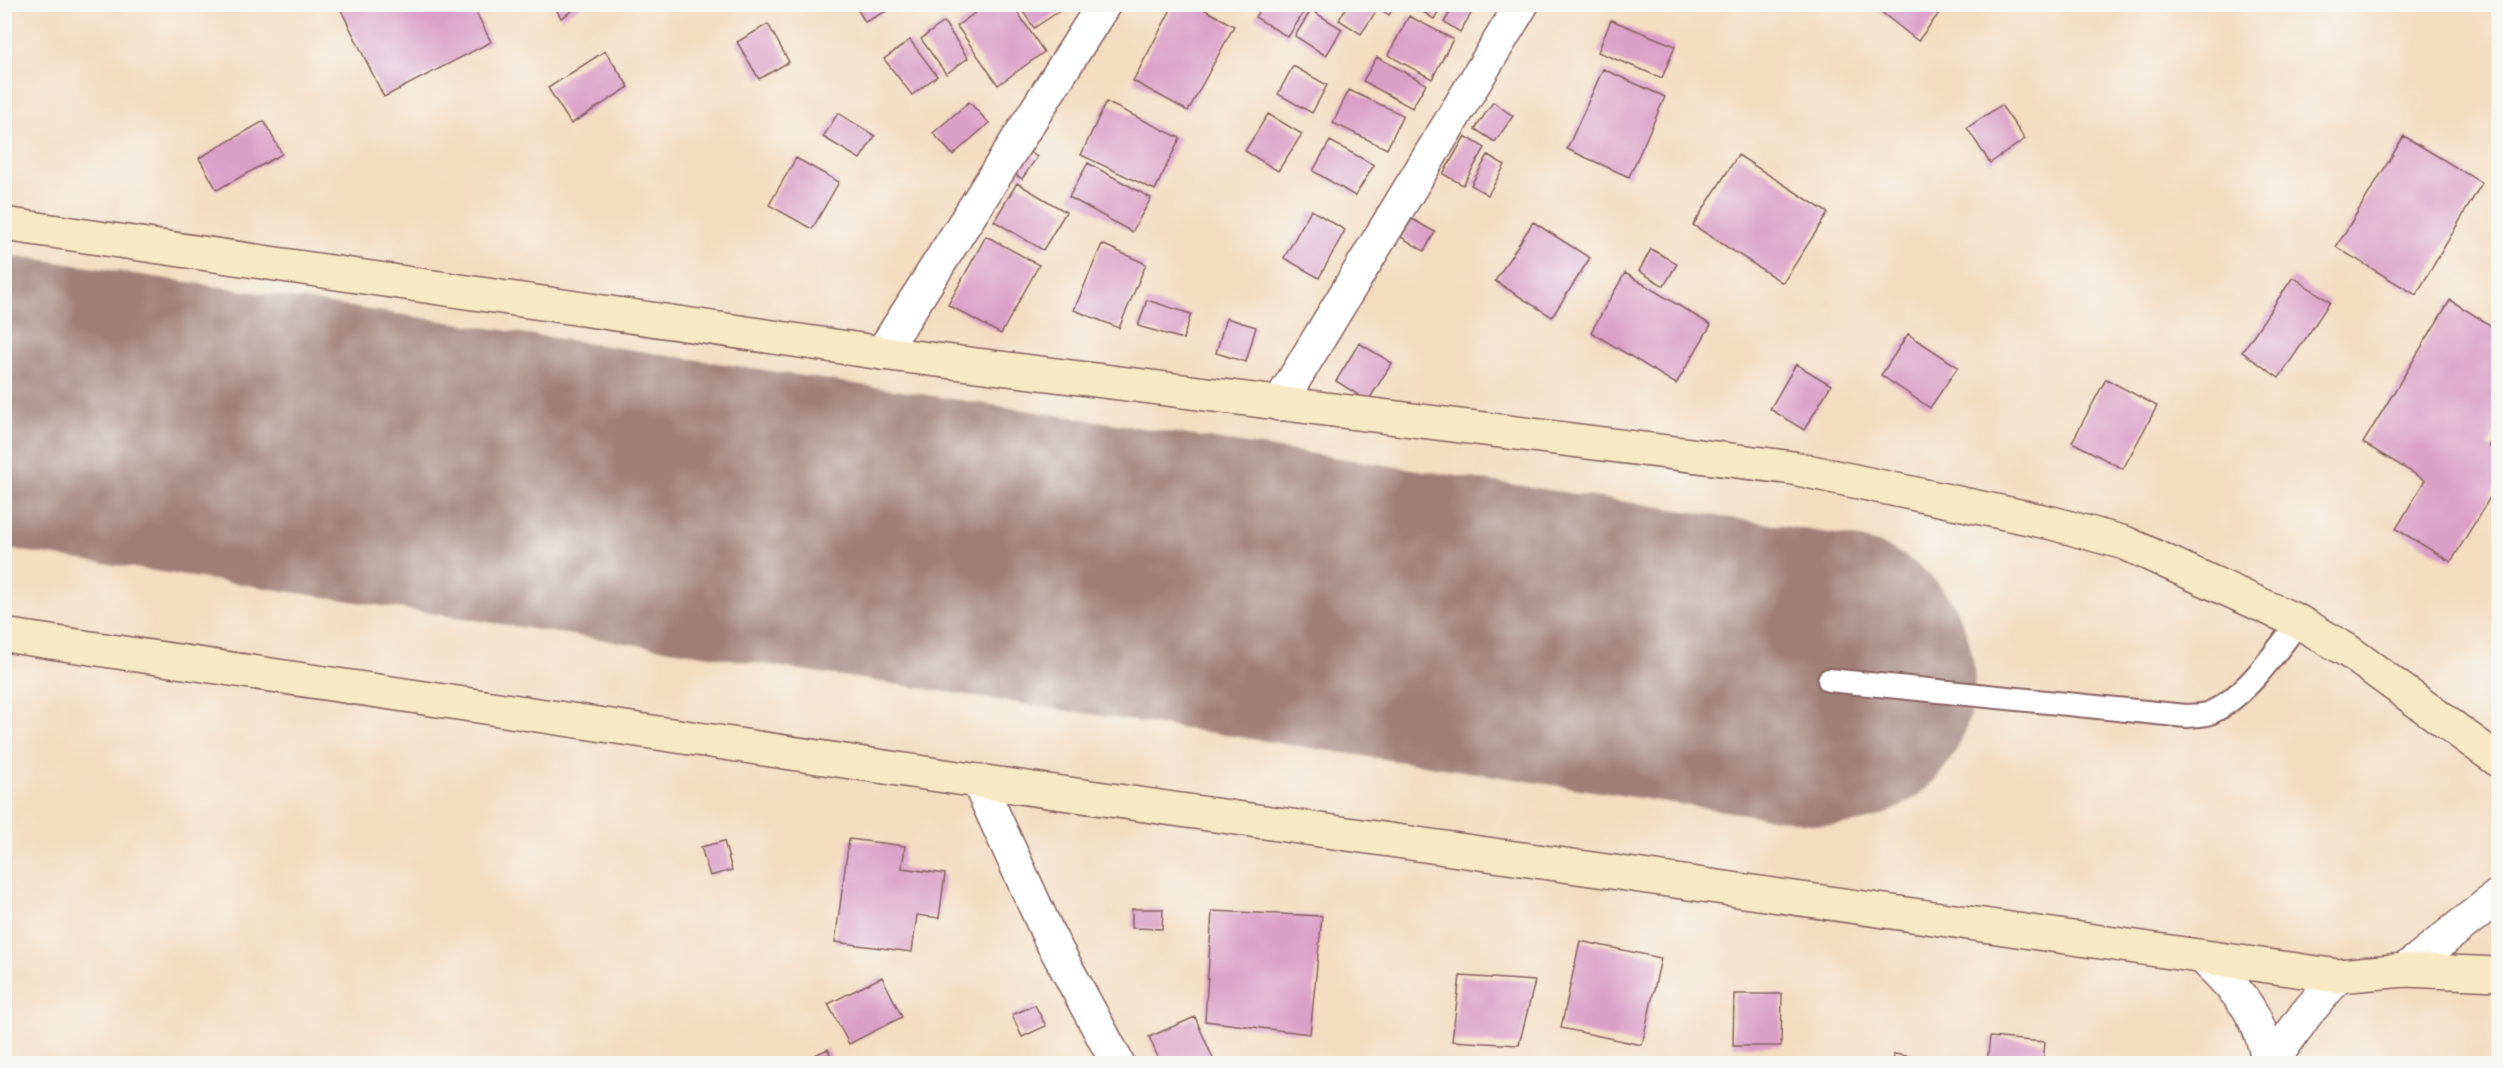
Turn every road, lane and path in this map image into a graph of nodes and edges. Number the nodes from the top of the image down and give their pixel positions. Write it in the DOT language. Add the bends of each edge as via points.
graph roads {
  1 [pos="1104,4"];
  2 [pos="1522,4"];
  3 [pos="7,221"];
  4 [pos="882,354"];
  5 [pos="1279,404"];
  6 [pos="2299,622"];
  7 [pos="4,635"];
  8 [pos="1829,680"];
  9 [pos="2499,760"];
  10 [pos="978,781"];
  11 [pos="2499,896"];
  12 [pos="2203,957"];
  13 [pos="2404,970"];
  14 [pos="2499,974"];
  15 [pos="2338,976"];
  16 [pos="1118,1064"];
  17 [pos="2269,1064"];
  1 -- 4 [label="street"];
  2 -- 5 [label="street"];
  3 -- 4 [label="street"];
  4 -- 5 [label="street"];
  5 -- 6 [label="street" via="1793,468 2052,523 2126,543"];
  6 -- 8 [label="lane" via="2231,700 2208,714 2186,716"];
  6 -- 9 [label="street" via="2348,651"];
  7 -- 10 [label="street"];
  10 -- 12 [label="street"];
  10 -- 16 [label="street" via="1049,936"];
  11 -- 13 [label="street"];
  12 -- 15 [label="street"];
  12 -- 17 [label="street" via="2252,1012 2264,1036"];
  13 -- 14 [label="street"];
  13 -- 15 [label="street"];
  15 -- 17 [label="street"];
}
